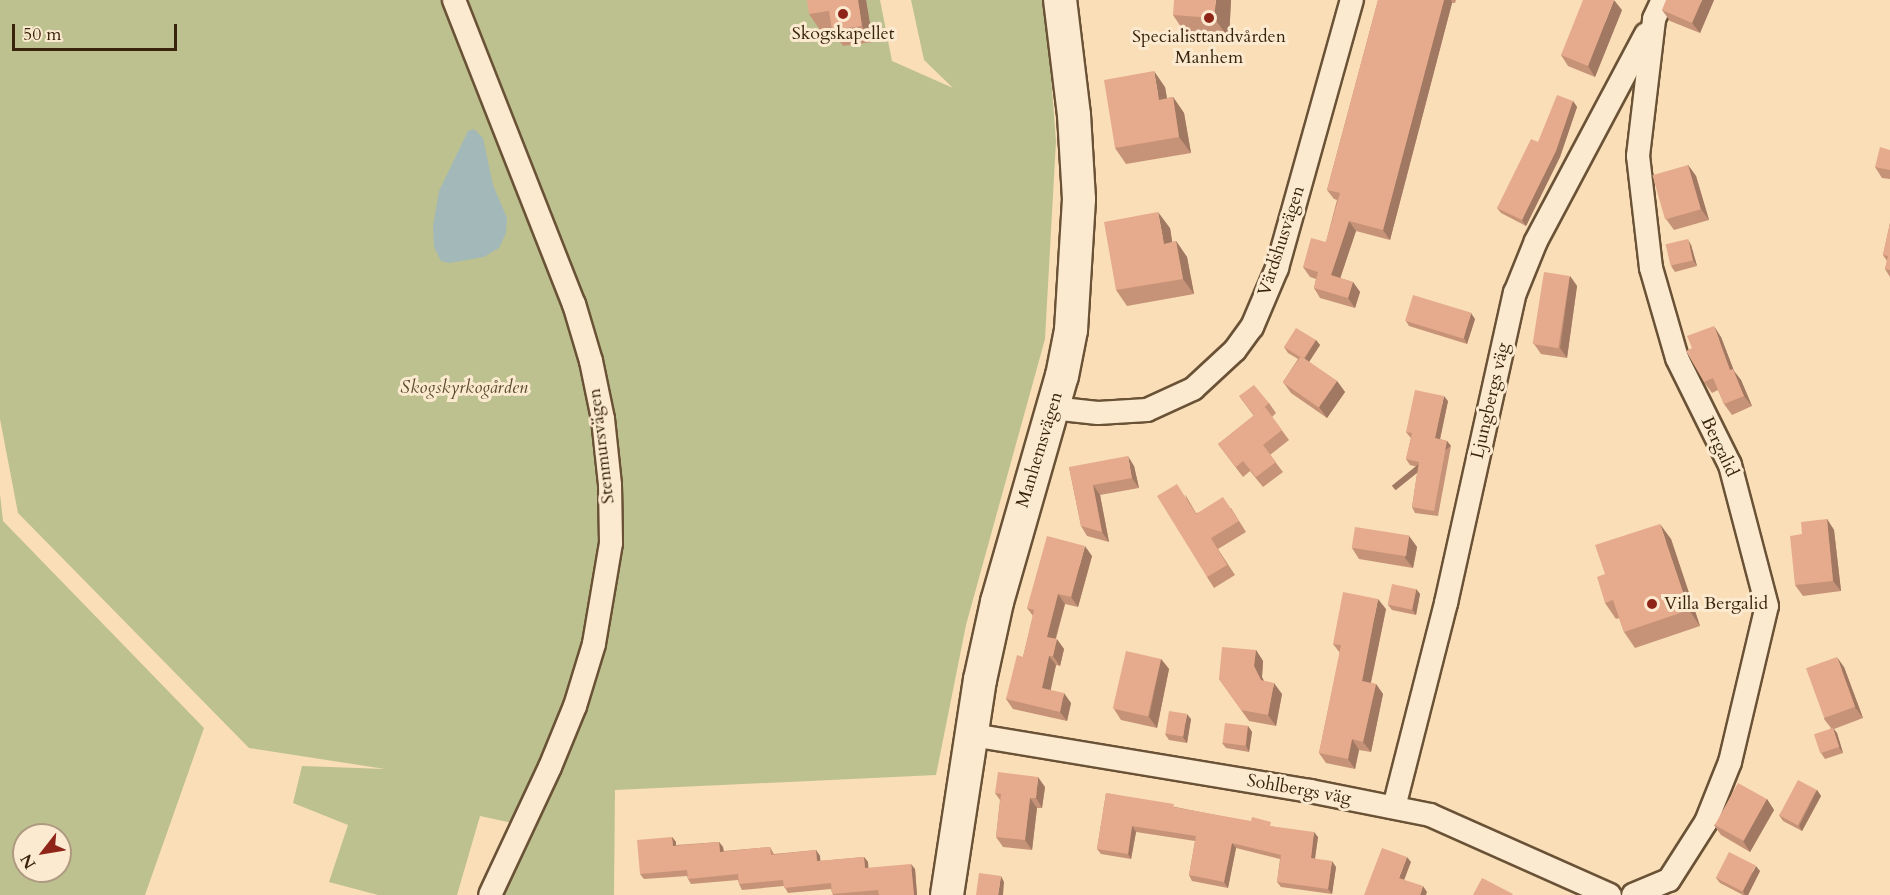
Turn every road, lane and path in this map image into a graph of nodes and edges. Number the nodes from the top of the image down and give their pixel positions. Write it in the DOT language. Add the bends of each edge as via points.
graph roads {
  1 [pos="454,0"];
  2 [pos="1060,0"];
  3 [pos="1352,0"];
  4 [pos="1659,10"];
  5 [pos="1052,408"];
  6 [pos="972,735"];
  7 [pos="1394,807"];
  8 [pos="490,895"];
  9 [pos="947,895"];
  10 [pos="1610,895"];
  11 [pos="1633,895"];
  1 -- 8 [label="street, Stenmursvägen" via="574,304 603,419 610,485 611,543 594,644 550,767"];
  2 -- 5 [label="street, Manhemsvägen" via="1079,198 1071,330"];
  3 -- 5 [label="street, Värdshusvägen" via="1277,268 1252,327 1236,350 1193,389 1147,410 1098,413"];
  4 -- 7 [label="street, Ljungbergs väg" via="1536,241 1515,293 1448,592"];
  4 -- 11 [label="street, Bergalid" via="1638,156 1651,268 1677,358 1731,465 1767,606 1730,762 1706,822 1669,880"];
  5 -- 6 [label="street, Manhemsvägen" via="997,602"];
  6 -- 7 [label="street, Sohlbergs väg"];
  6 -- 9 [label="street, Manhemsvägen"];
  7 -- 10 [label="street, Sohlbergs väg" via="1445,820"];
}
